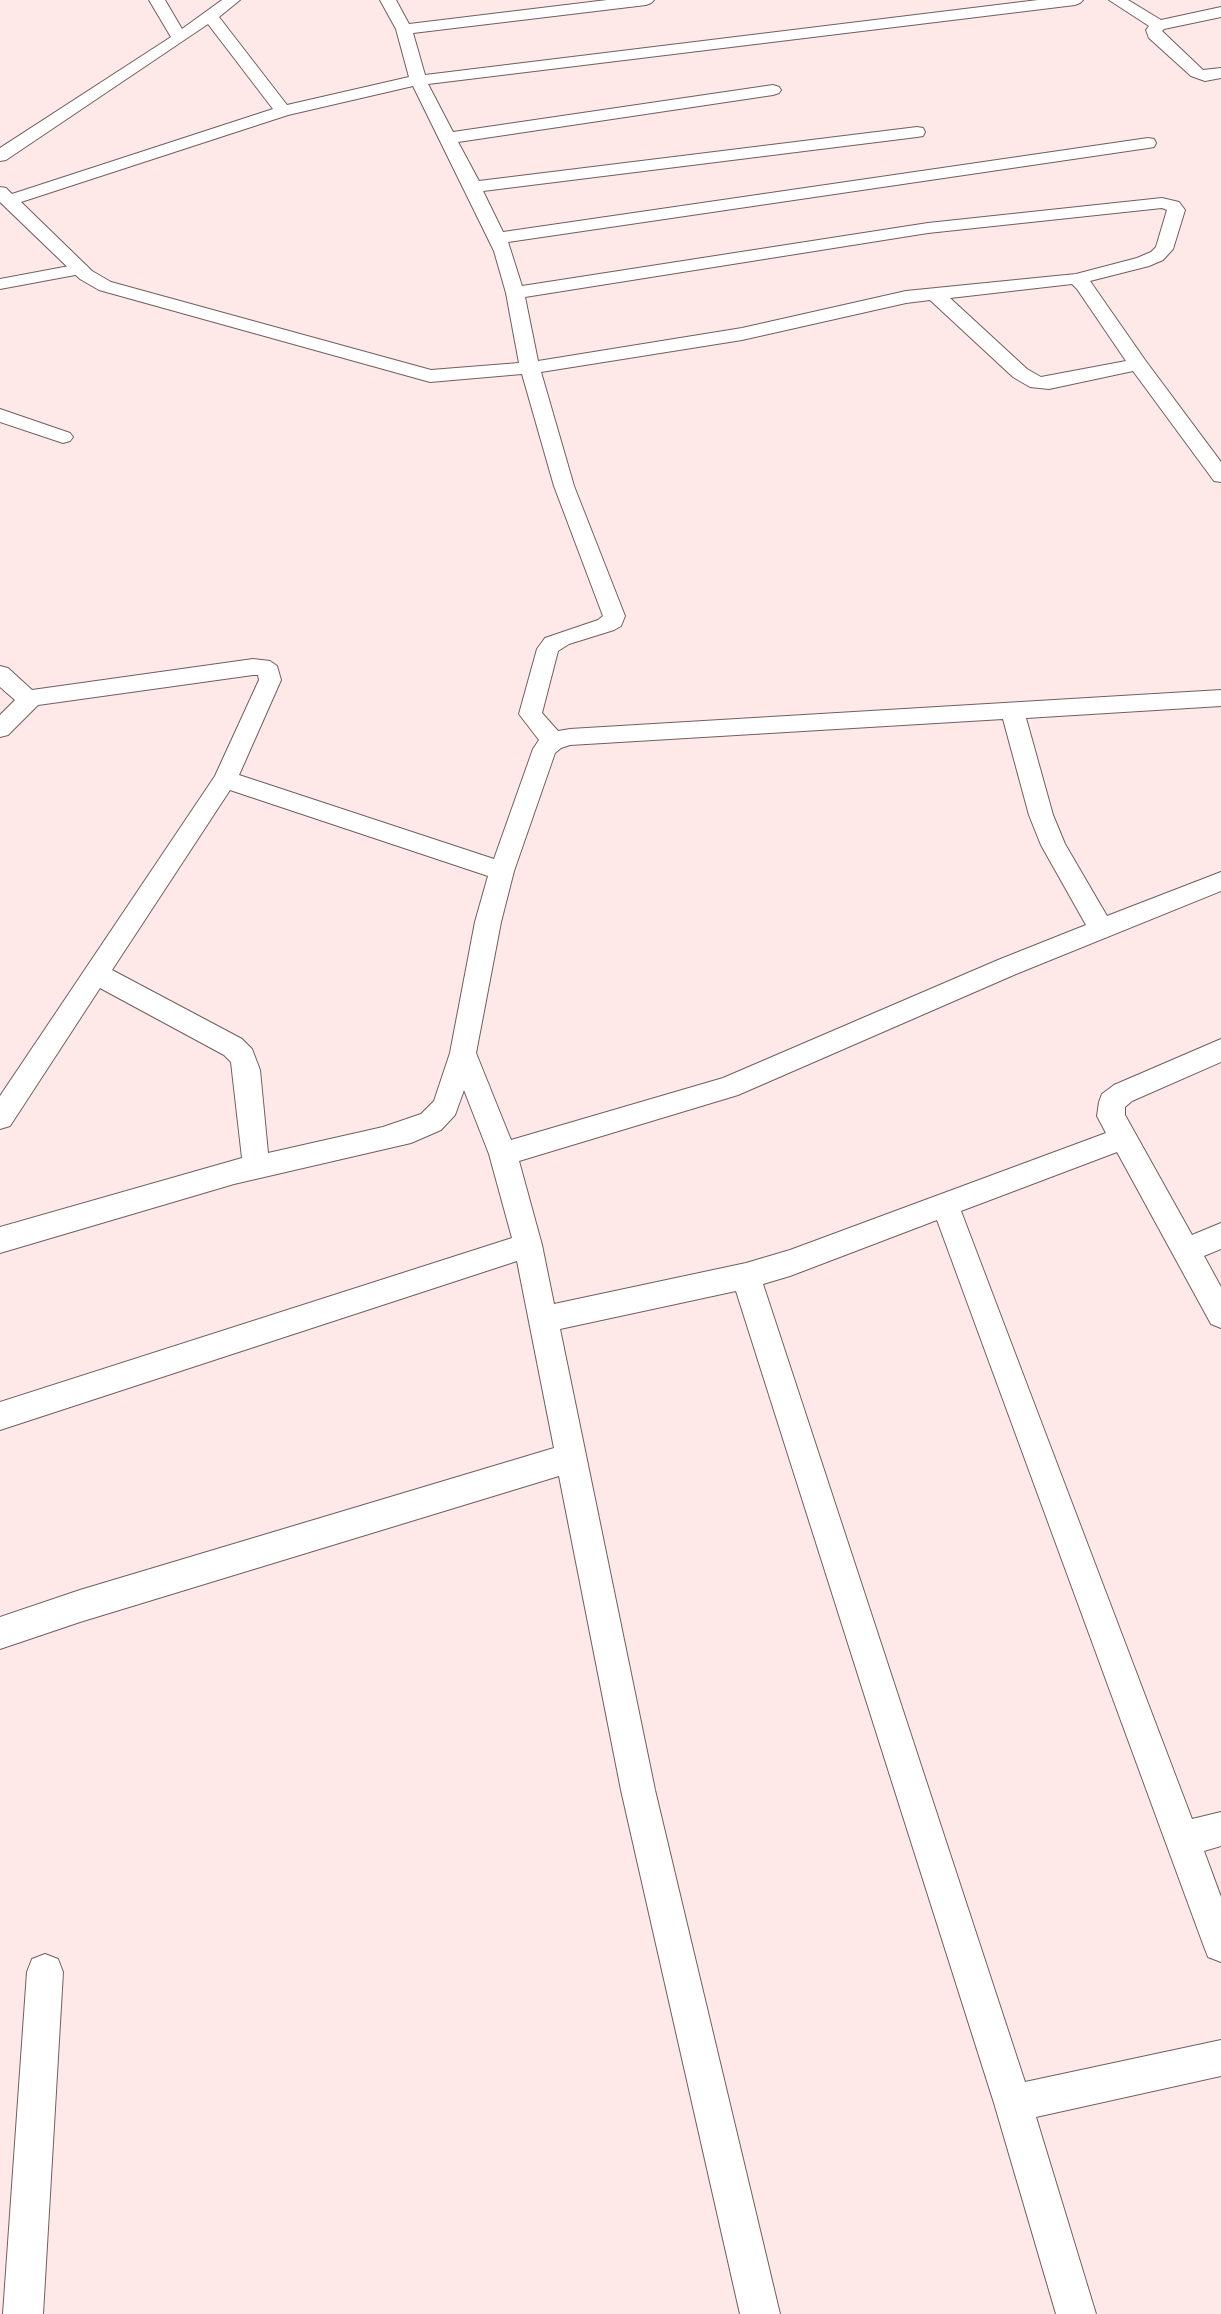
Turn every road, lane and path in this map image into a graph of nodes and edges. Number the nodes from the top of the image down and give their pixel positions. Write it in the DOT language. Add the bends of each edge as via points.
graph roads {
  1 [pos="158,0"];
  2 [pos="232,0"];
  3 [pos="388,0"];
  4 [pos="646,0"];
  5 [pos="1076,0"];
  6 [pos="1117,0"];
  7 [pos="1221,12"];
  8 [pos="210,16"];
  9 [pos="1159,25"];
  10 [pos="404,29"];
  11 [pos="180,38"];
  12 [pos="1221,73"];
  13 [pos="418,80"];
  14 [pos="773,90"];
  15 [pos="283,111"];
  16 [pos="917,132"];
  17 [pos="448,138"];
  18 [pos="1148,143"];
  19 [pos="5,146"];
  20 [pos="473,187"];
  21 [pos="5,196"];
  22 [pos="497,238"];
  23 [pos="80,269"];
  24 [pos="1076,279"];
  25 [pos="0,284"];
  26 [pos="515,293"];
  27 [pos="935,294"];
  28 [pos="1138,364"];
  29 [pos="530,368"];
  30 [pos="0,415"];
  31 [pos="63,437"];
  32 [pos="1221,476"];
  33 [pos="0,674"];
  34 [pos="31,698"];
  35 [pos="1221,698"];
  36 [pos="1012,710"];
  37 [pos="0,729"];
  38 [pos="554,741"];
  39 [pos="225,779"];
  40 [pos="502,870"];
  41 [pos="1221,881"];
  42 [pos="1101,929"];
  43 [pos="97,974"];
  44 [pos="1221,1050"];
  45 [pos="463,1053"];
  46 [pos="0,1118"];
  47 [pos="1122,1138"];
  48 [pos="503,1154"];
  49 [pos="256,1166"];
  50 [pos="945,1205"];
  51 [pos="1221,1236"];
  52 [pos="0,1240"];
  53 [pos="528,1245"];
  54 [pos="1184,1251"];
  55 [pos="746,1276"];
  56 [pos="1221,1315"];
  57 [pos="545,1319"];
  58 [pos="0,1416"];
  59 [pos="572,1458"];
  60 [pos="0,1634"];
  61 [pos="1221,1829"];
  62 [pos="1182,1839"];
  63 [pos="1221,1944"];
  64 [pos="45,1972"];
  65 [pos="1221,2058"];
  66 [pos="1013,2103"];
  67 [pos="23,2314"];
  68 [pos="760,2314"];
  69 [pos="1076,2314"];
  1 -- 11 [label="street"];
  2 -- 8 [label="street"];
  3 -- 10 [label="street"];
  4 -- 10 [label="street"];
  5 -- 13 [label="street"];
  6 -- 9 [label="street"];
  7 -- 9 [label="street"];
  8 -- 11 [label="street"];
  8 -- 15 [label="street"];
  9 -- 12 [label="street" via="1154,30 1155,35 1197,73 1205,76"];
  10 -- 13 [label="street"];
  11 -- 19 [label="street"];
  13 -- 15 [label="street"];
  13 -- 17 [label="street"];
  14 -- 17 [label="street"];
  15 -- 21 [label="street"];
  16 -- 20 [label="street"];
  17 -- 20 [label="street"];
  18 -- 22 [label="street"];
  20 -- 22 [label="street"];
  21 -- 23 [label="street"];
  22 -- 26 [label="street"];
  23 -- 25 [label="street"];
  23 -- 29 [label="street" via="105,286 418,373 438,375"];
  24 -- 26 [label="street" via="1157,256 1164,249 1176,210 1162,203 928,228"];
  24 -- 27 [label="street"];
  24 -- 28 [label="street" via="1084,285"];
  26 -- 29 [label="street"];
  27 -- 28 [label="street" via="1020,373 1037,383 1048,384"];
  27 -- 29 [label="street" via="742,334"];
  28 -- 32 [label="street"];
  29 -- 38 [label="street" via="568,497 614,616 613,621 606,625 561,639 548,649 530,714"];
  30 -- 31 [label="street"];
  33 -- 34 [label="street"];
  34 -- 37 [label="street"];
  34 -- 39 [label="street" via="262,667 269,672 270,680"];
  35 -- 36 [label="street"];
  36 -- 38 [label="street" via="570,737"];
  36 -- 42 [label="street" via="1041,815 1053,845"];
  38 -- 40 [label="street" via="545,750"];
  39 -- 40 [label="street"];
  39 -- 43 [label="street"];
  40 -- 45 [label="street" via="488,922"];
  41 -- 42 [label="street"];
  42 -- 48 [label="street" via="729,1087"];
  43 -- 46 [label="street"];
  43 -- 49 [label="street" via="233,1047 243,1057"];
  44 -- 47 [label="street" via="1123,1093 1112,1102 1111,1116"];
  45 -- 48 [label="street"];
  45 -- 49 [label="street" via="445,1107 431,1122 383,1139"];
  47 -- 50 [label="street"];
  47 -- 54 [label="street"];
  48 -- 53 [label="street"];
  49 -- 52 [label="street"];
  50 -- 55 [label="street" via="790,1263"];
  50 -- 62 [label="street"];
  51 -- 54 [label="street"];
  53 -- 57 [label="street"];
  53 -- 58 [label="street"];
  54 -- 56 [label="street"];
  55 -- 57 [label="street"];
  55 -- 66 [label="street"];
  57 -- 59 [label="street"];
  59 -- 60 [label="street" via="80,1606"];
  59 -- 68 [label="street" via="638,1790"];
  61 -- 62 [label="street"];
  62 -- 63 [label="street"];
  64 -- 67 [label="street"];
  65 -- 66 [label="street"];
  66 -- 69 [label="street"];
}
